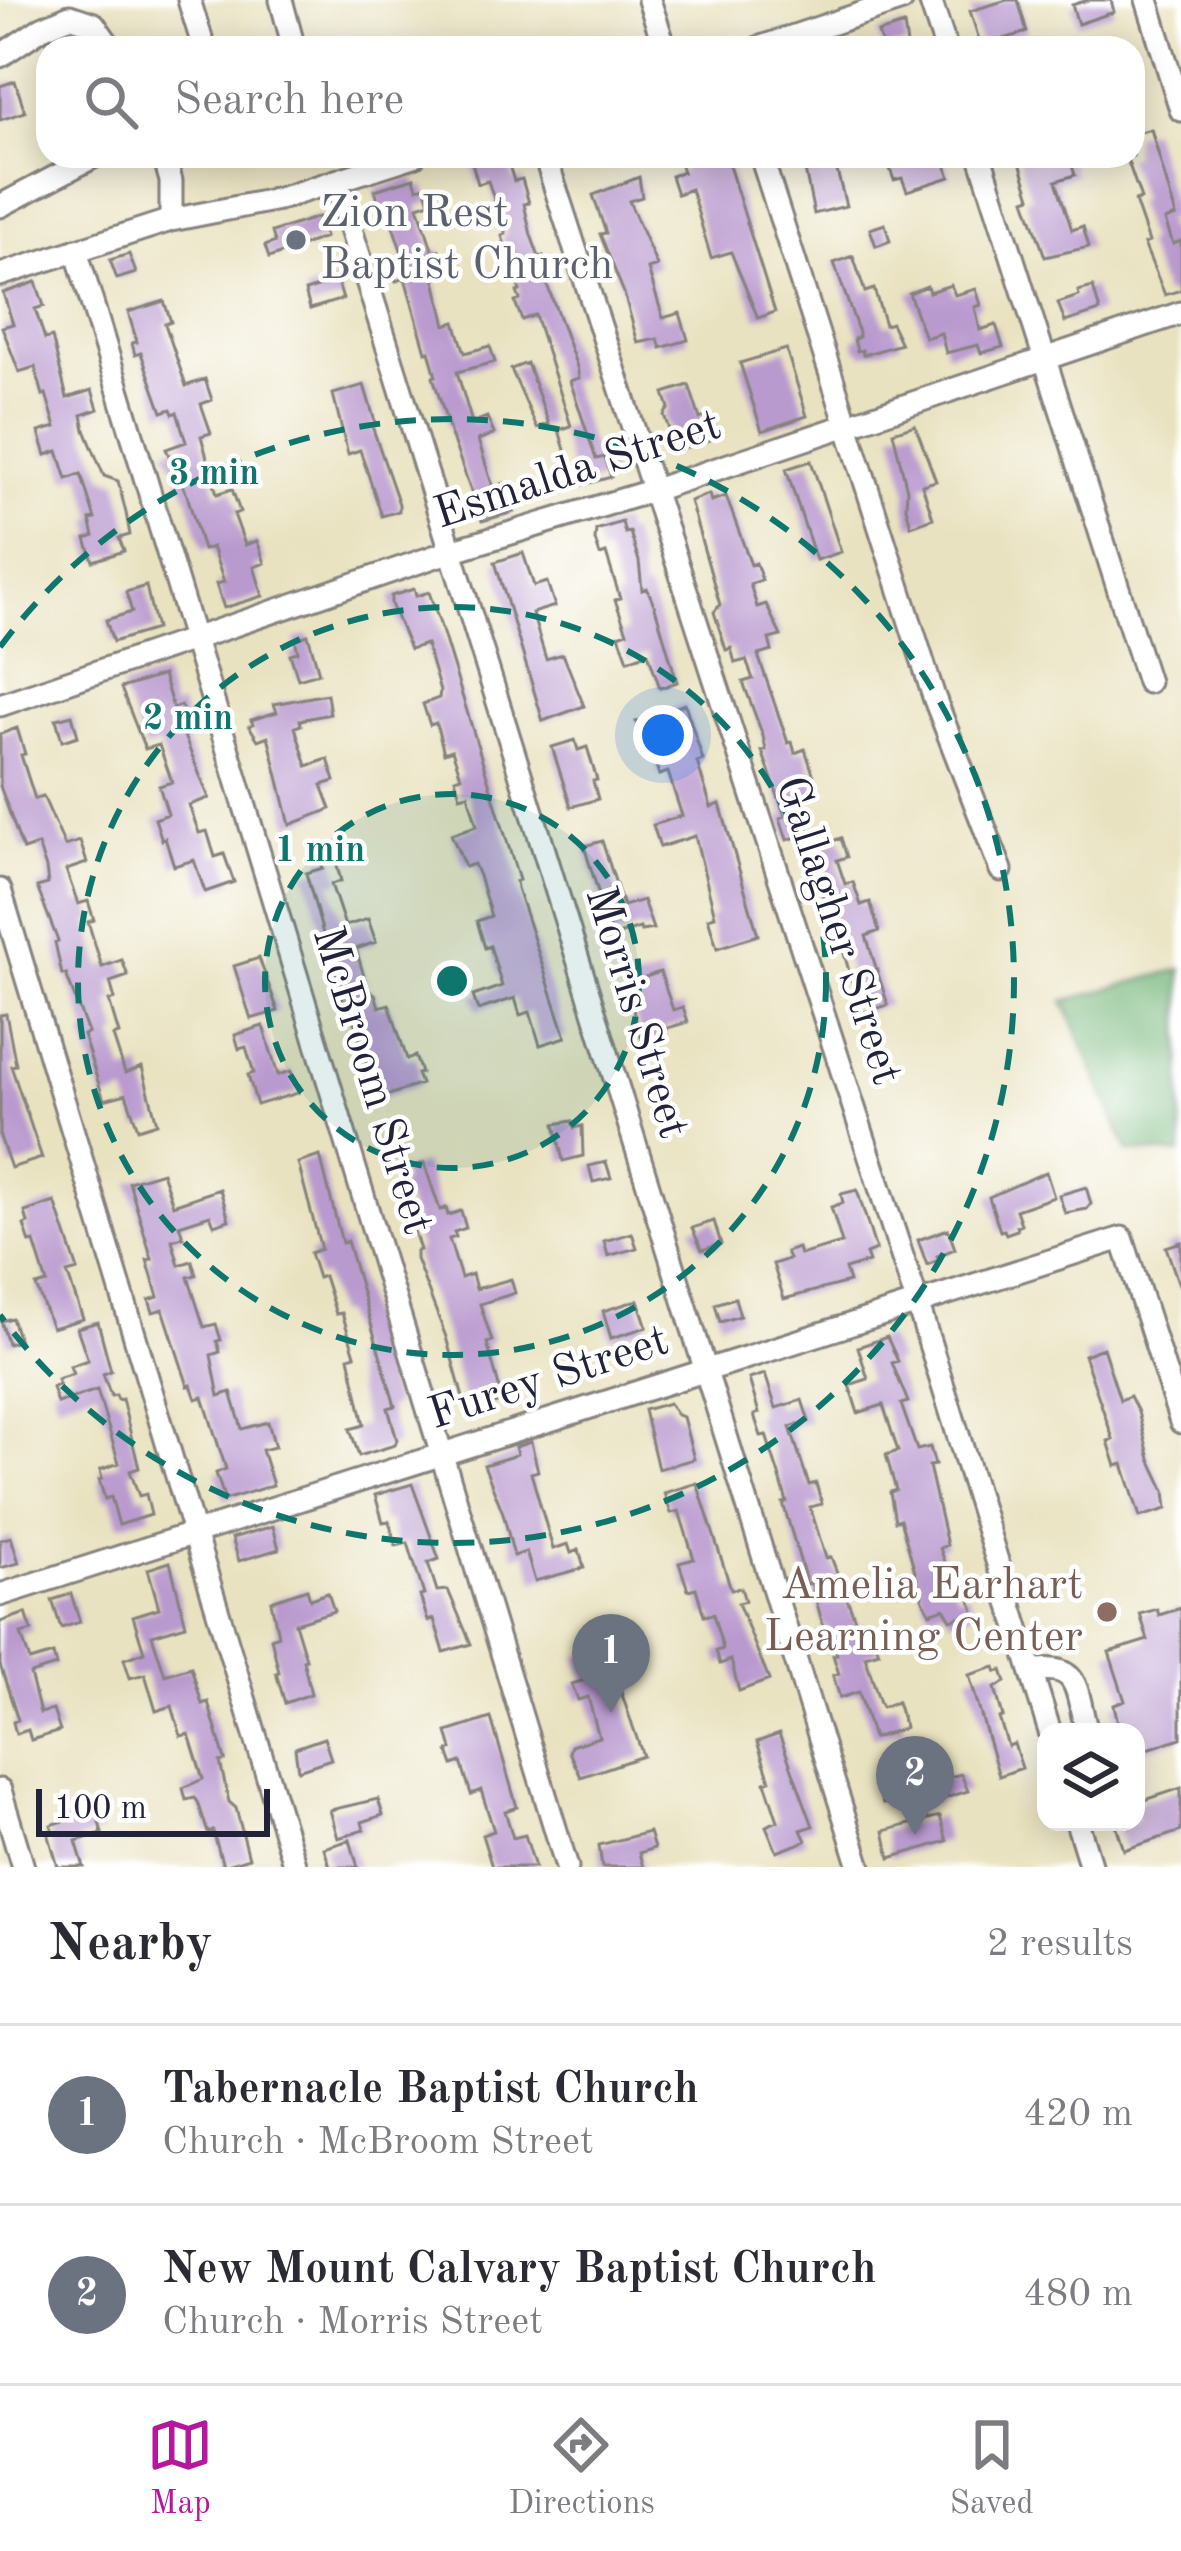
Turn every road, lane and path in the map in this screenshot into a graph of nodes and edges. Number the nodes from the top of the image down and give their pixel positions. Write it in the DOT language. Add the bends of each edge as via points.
graph roads {
  1 [pos="281,0"];
  2 [pos="649,0"];
  3 [pos="902,0"];
  4 [pos="931,0"];
  5 [pos="1147,0"];
  6 [pos="196,2"];
  7 [pos="102,36"];
  8 [pos="202,36"];
  9 [pos="291,36"];
  10 [pos="661,36"];
  11 [pos="794,36"];
  12 [pos="942,36"];
  13 [pos="0,56"];
  14 [pos="1181,110"];
  15 [pos="72,168"];
  16 [pos="167,168"];
  17 [pos="377,168"];
  18 [pos="549,168"];
  19 [pos="765,168"];
  20 [pos="984,168"];
  21 [pos="336,181"];
  22 [pos="0,206"];
  23 [pos="171,220"];
  24 [pos="76,250"];
  25 [pos="0,275"];
  26 [pos="1181,313"];
  27 [pos="1044,358"];
  28 [pos="848,424"];
  29 [pos="651,491"];
  30 [pos="451,551"];
  31 [pos="196,638"];
  32 [pos="1148,682"];
  33 [pos="0,705"];
  34 [pos="1001,870"];
  35 [pos="0,890"];
  36 [pos="917,1302"];
  37 [pos="704,1370"];
  38 [pos="1181,1422"];
  39 [pos="443,1454"];
  40 [pos="195,1533"];
  41 [pos="0,1595"];
  42 [pos="1031,1671"];
  43 [pos="1047,1723"];
  44 [pos="1084,1723"];
  45 [pos="0,1790"];
  46 [pos="1081,1831"];
  47 [pos="23,1867"];
  48 [pos="296,1867"];
  49 [pos="567,1867"];
  50 [pos="860,1867"];
  51 [pos="1091,1867"];
  1 -- 9 [label="street"];
  2 -- 10 [label="street"];
  3 -- 11 [label="street"];
  4 -- 12 [label="street"];
  5 -- 14 [label="street"];
  6 -- 8 [label="street"];
  7 -- 13 [label="street" via="70,16"];
  15 -- 22 [label="street"];
  16 -- 23 [label="street"];
  17 -- 21 [label="street"];
  18 -- 29 [label="street, Gallagher Street"];
  19 -- 28 [label="street"];
  20 -- 27 [label="street"];
  21 -- 23 [label="street"];
  21 -- 30 [label="street, Morris Street"];
  23 -- 24 [label="street"];
  24 -- 25 [label="street"];
  24 -- 31 [label="street, McBroom Street"];
  26 -- 27 [label="street, Esmalda Street"];
  27 -- 28 [label="street, Esmalda Street"];
  27 -- 32 [label="street"];
  28 -- 29 [label="street, Esmalda Street"];
  28 -- 34 [label="street" via="934,697"];
  29 -- 30 [label="street, Esmalda Street"];
  29 -- 36 [label="street, Gallagher Street"];
  30 -- 31 [label="street, Esmalda Street"];
  30 -- 37 [label="street, Morris Street"];
  31 -- 33 [label="street, Esmalda Street"];
  31 -- 39 [label="street, McBroom Street"];
  35 -- 40 [label="street"];
  36 -- 37 [label="street, Furey Street"];
  36 -- 38 [label="street, Furey Street" via="1122,1238"];
  36 -- 42 [label="street, Gallagher Street"];
  37 -- 39 [label="street, Furey Street"];
  37 -- 50 [label="street, Morris Street"];
  39 -- 40 [label="street, Furey Street"];
  39 -- 49 [label="street, McBroom Street"];
  40 -- 41 [label="street, Furey Street"];
  40 -- 48 [label="street"];
  42 -- 43 [label="street, Gallagher Street"];
  42 -- 44 [label="street" via="1065,1670"];
  45 -- 47 [label="street"];
  46 -- 51 [label="street"];
}
